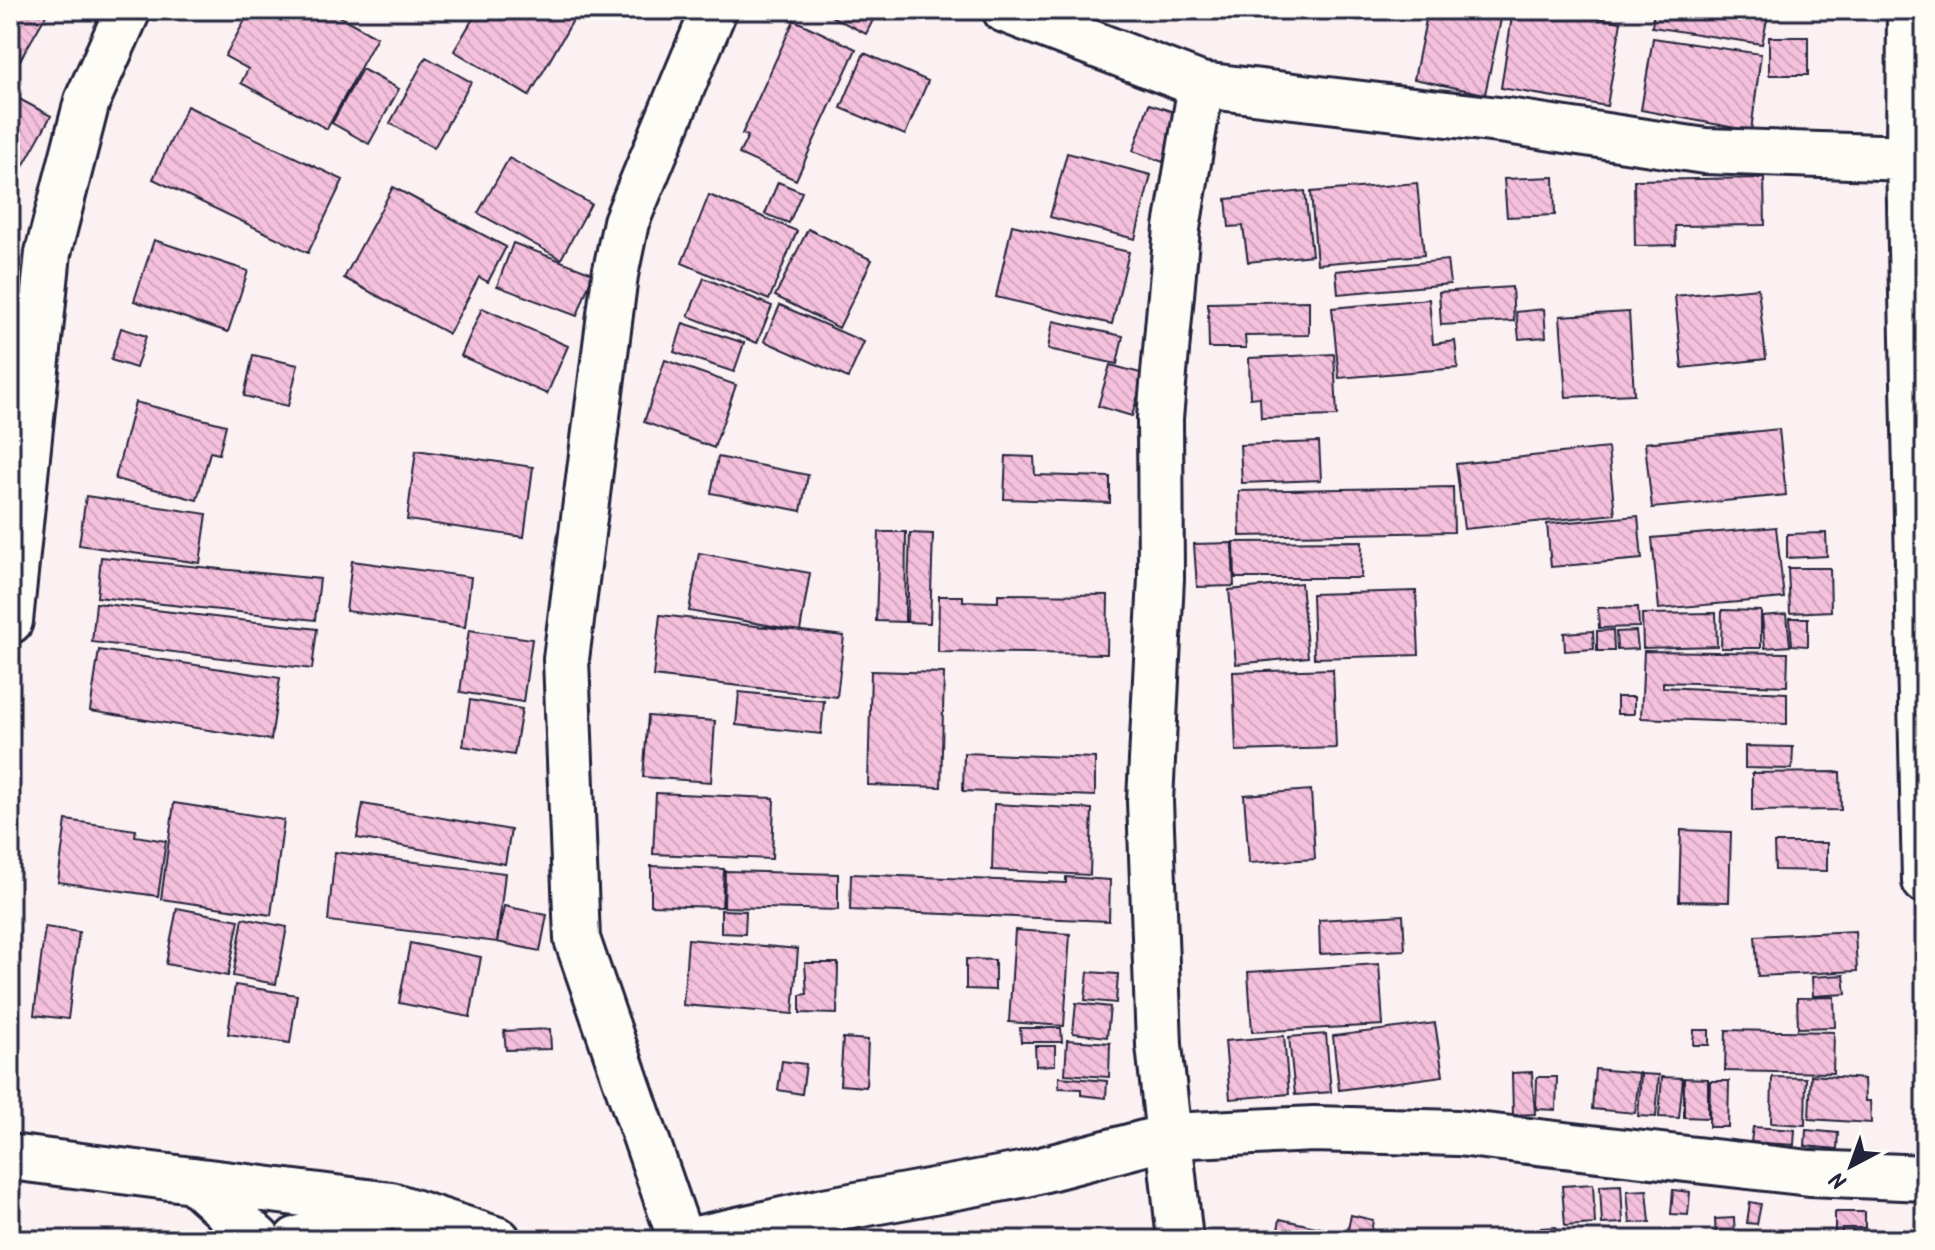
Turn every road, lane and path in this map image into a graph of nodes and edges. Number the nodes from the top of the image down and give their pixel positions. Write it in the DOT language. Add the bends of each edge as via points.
graph roads {
  1 [pos="128,10"];
  2 [pos="714,10"];
  3 [pos="1005,10"];
  4 [pos="1910,10"];
  5 [pos="1201,85"];
  6 [pos="1909,158"];
  7 [pos="10,621"];
  8 [pos="1925,881"];
  9 [pos="1171,1136"];
  10 [pos="10,1157"];
  11 [pos="1925,1178"];
  12 [pos="193,1180"];
  13 [pos="391,1205"];
  14 [pos="259,1240"];
  15 [pos="296,1240"];
  16 [pos="498,1240"];
  17 [pos="681,1240"];
  18 [pos="692,1240"];
  19 [pos="1180,1240"];
  1 -- 7 [label="street" via="87,101 48,253"];
  2 -- 17 [label="street" via="626,222 566,659 577,939"];
  3 -- 5 [label="street"];
  4 -- 6 [label="street"];
  5 -- 6 [label="street" via="1507,121 1705,151"];
  5 -- 9 [label="street" via="1177,228 1160,418 1161,578 1150,801 1159,1045"];
  6 -- 8 [label="street"];
  9 -- 11 [label="street" via="1314,1129 1458,1133 1810,1173"];
  9 -- 18 [label="street" via="1026,1174"];
  9 -- 19 [label="street"];
  10 -- 12 [label="street"];
  12 -- 13 [label="street"];
  12 -- 14 [label="street"];
  13 -- 15 [label="street"];
  13 -- 16 [label="street"];
}
